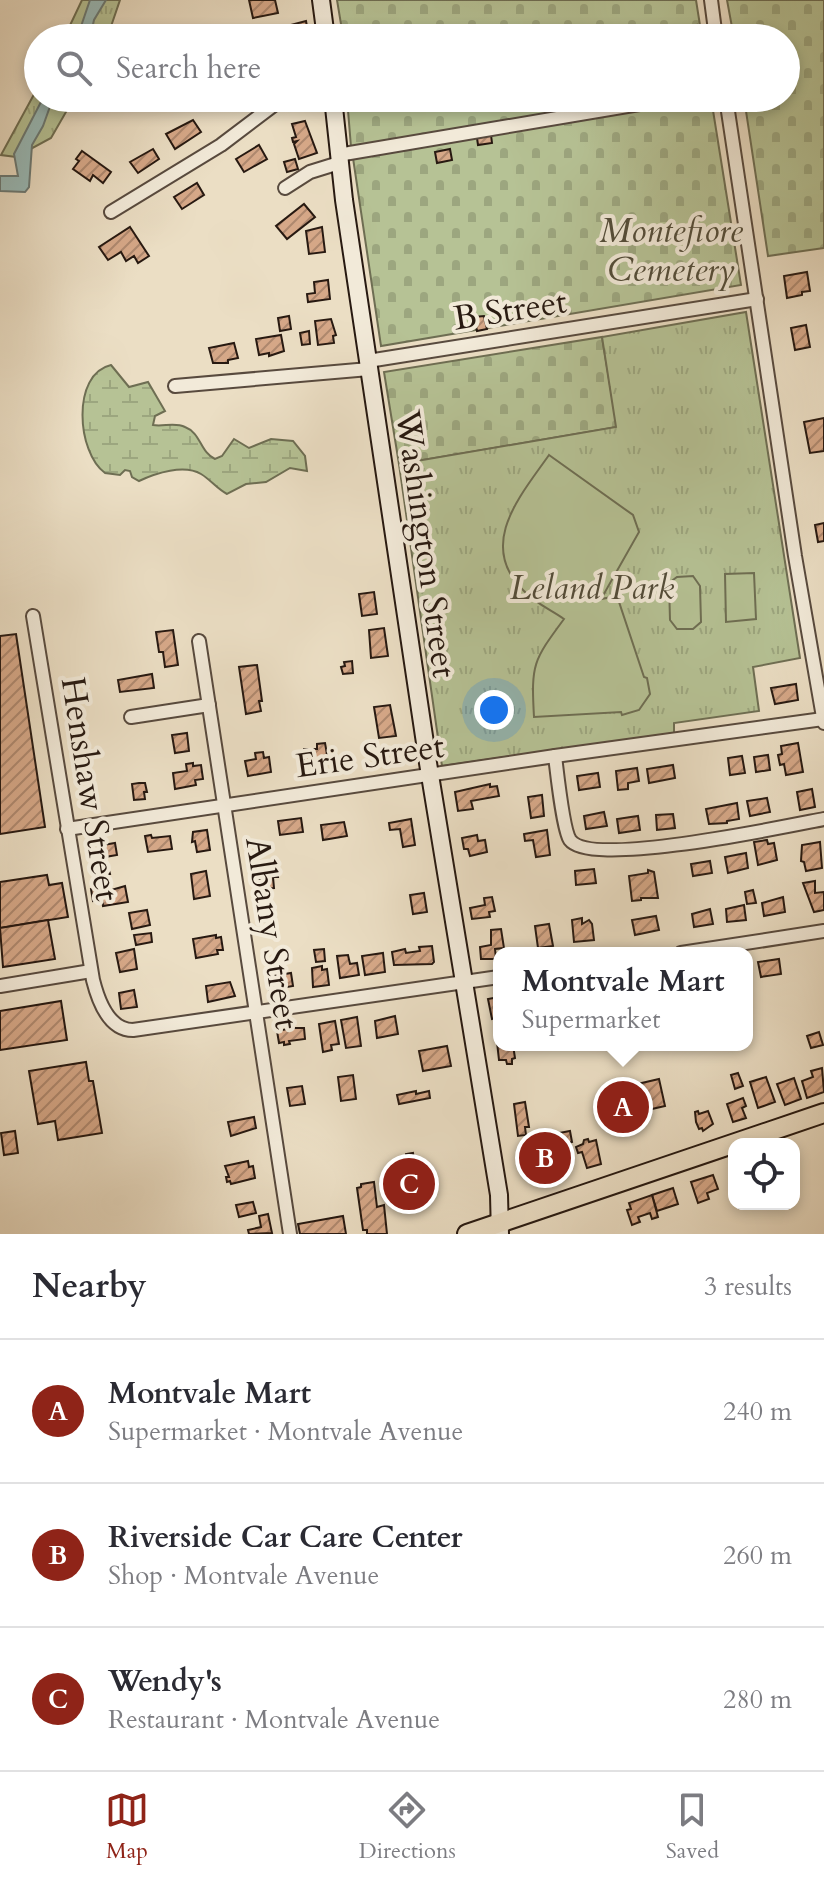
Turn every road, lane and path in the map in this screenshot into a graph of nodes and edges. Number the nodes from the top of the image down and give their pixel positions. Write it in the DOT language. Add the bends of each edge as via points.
graph roads {
  1 [pos="321,0"];
  2 [pos="711,0"];
  3 [pos="324,24"];
  4 [pos="714,24"];
  5 [pos="265,112"];
  6 [pos="334,112"];
  7 [pos="598,112"];
  8 [pos="728,112"];
  9 [pos="338,159"];
  10 [pos="285,188"];
  11 [pos="111,212"];
  12 [pos="757,299"];
  13 [pos="368,365"];
  14 [pos="175,386"];
  15 [pos="33,616"];
  16 [pos="199,641"];
  17 [pos="209,705"];
  18 [pos="131,717"];
  19 [pos="824,721"];
  20 [pos="555,756"];
  21 [pos="430,775"];
  22 [pos="224,805"];
  23 [pos="824,819"];
  24 [pos="67,829"];
  25 [pos="824,931"];
  26 [pos="720,947"];
  27 [pos="91,971"];
  28 [pos="493,978"];
  29 [pos="462,982"];
  30 [pos="0,986"];
  31 [pos="255,1013"];
  32 [pos="824,1113"];
  33 [pos="500,1229"];
  34 [pos="290,1234"];
  35 [pos="467,1234"];
  1 -- 3 [label="main road"];
  2 -- 4 [label="street"];
  5 -- 11 [label="street"];
  6 -- 9 [label="main road, Washington Street"];
  7 -- 9 [label="street"];
  8 -- 12 [label="street"];
  9 -- 10 [label="street"];
  9 -- 13 [label="main road, Washington Street"];
  12 -- 13 [label="street, B Street"];
  12 -- 19 [label="street"];
  13 -- 14 [label="street, B Street"];
  13 -- 21 [label="main road, Washington Street"];
  15 -- 24 [label="street, Henshaw Street"];
  16 -- 17 [label="street, Albany Street"];
  17 -- 18 [label="street"];
  17 -- 22 [label="street, Albany Street"];
  19 -- 20 [label="street, Erie Street"];
  20 -- 21 [label="street, Erie Street"];
  20 -- 23 [label="street" via="568,836 579,846 654,847"];
  21 -- 22 [label="street, Erie Street"];
  21 -- 29 [label="main road, Washington Street"];
  22 -- 24 [label="street, Erie Street"];
  22 -- 31 [label="street, Albany Street"];
  24 -- 27 [label="street, Henshaw Street"];
  25 -- 26 [label="street"];
  27 -- 30 [label="street"];
  27 -- 31 [label="street, Henshaw Street" via="98,998 124,1029"];
  28 -- 29 [label="street"];
  29 -- 31 [label="street"];
  29 -- 33 [label="main road, Washington Street" via="489,1130"];
  31 -- 34 [label="street, Albany Street"];
  32 -- 33 [label="main road"];
  33 -- 35 [label="main road"];
}
